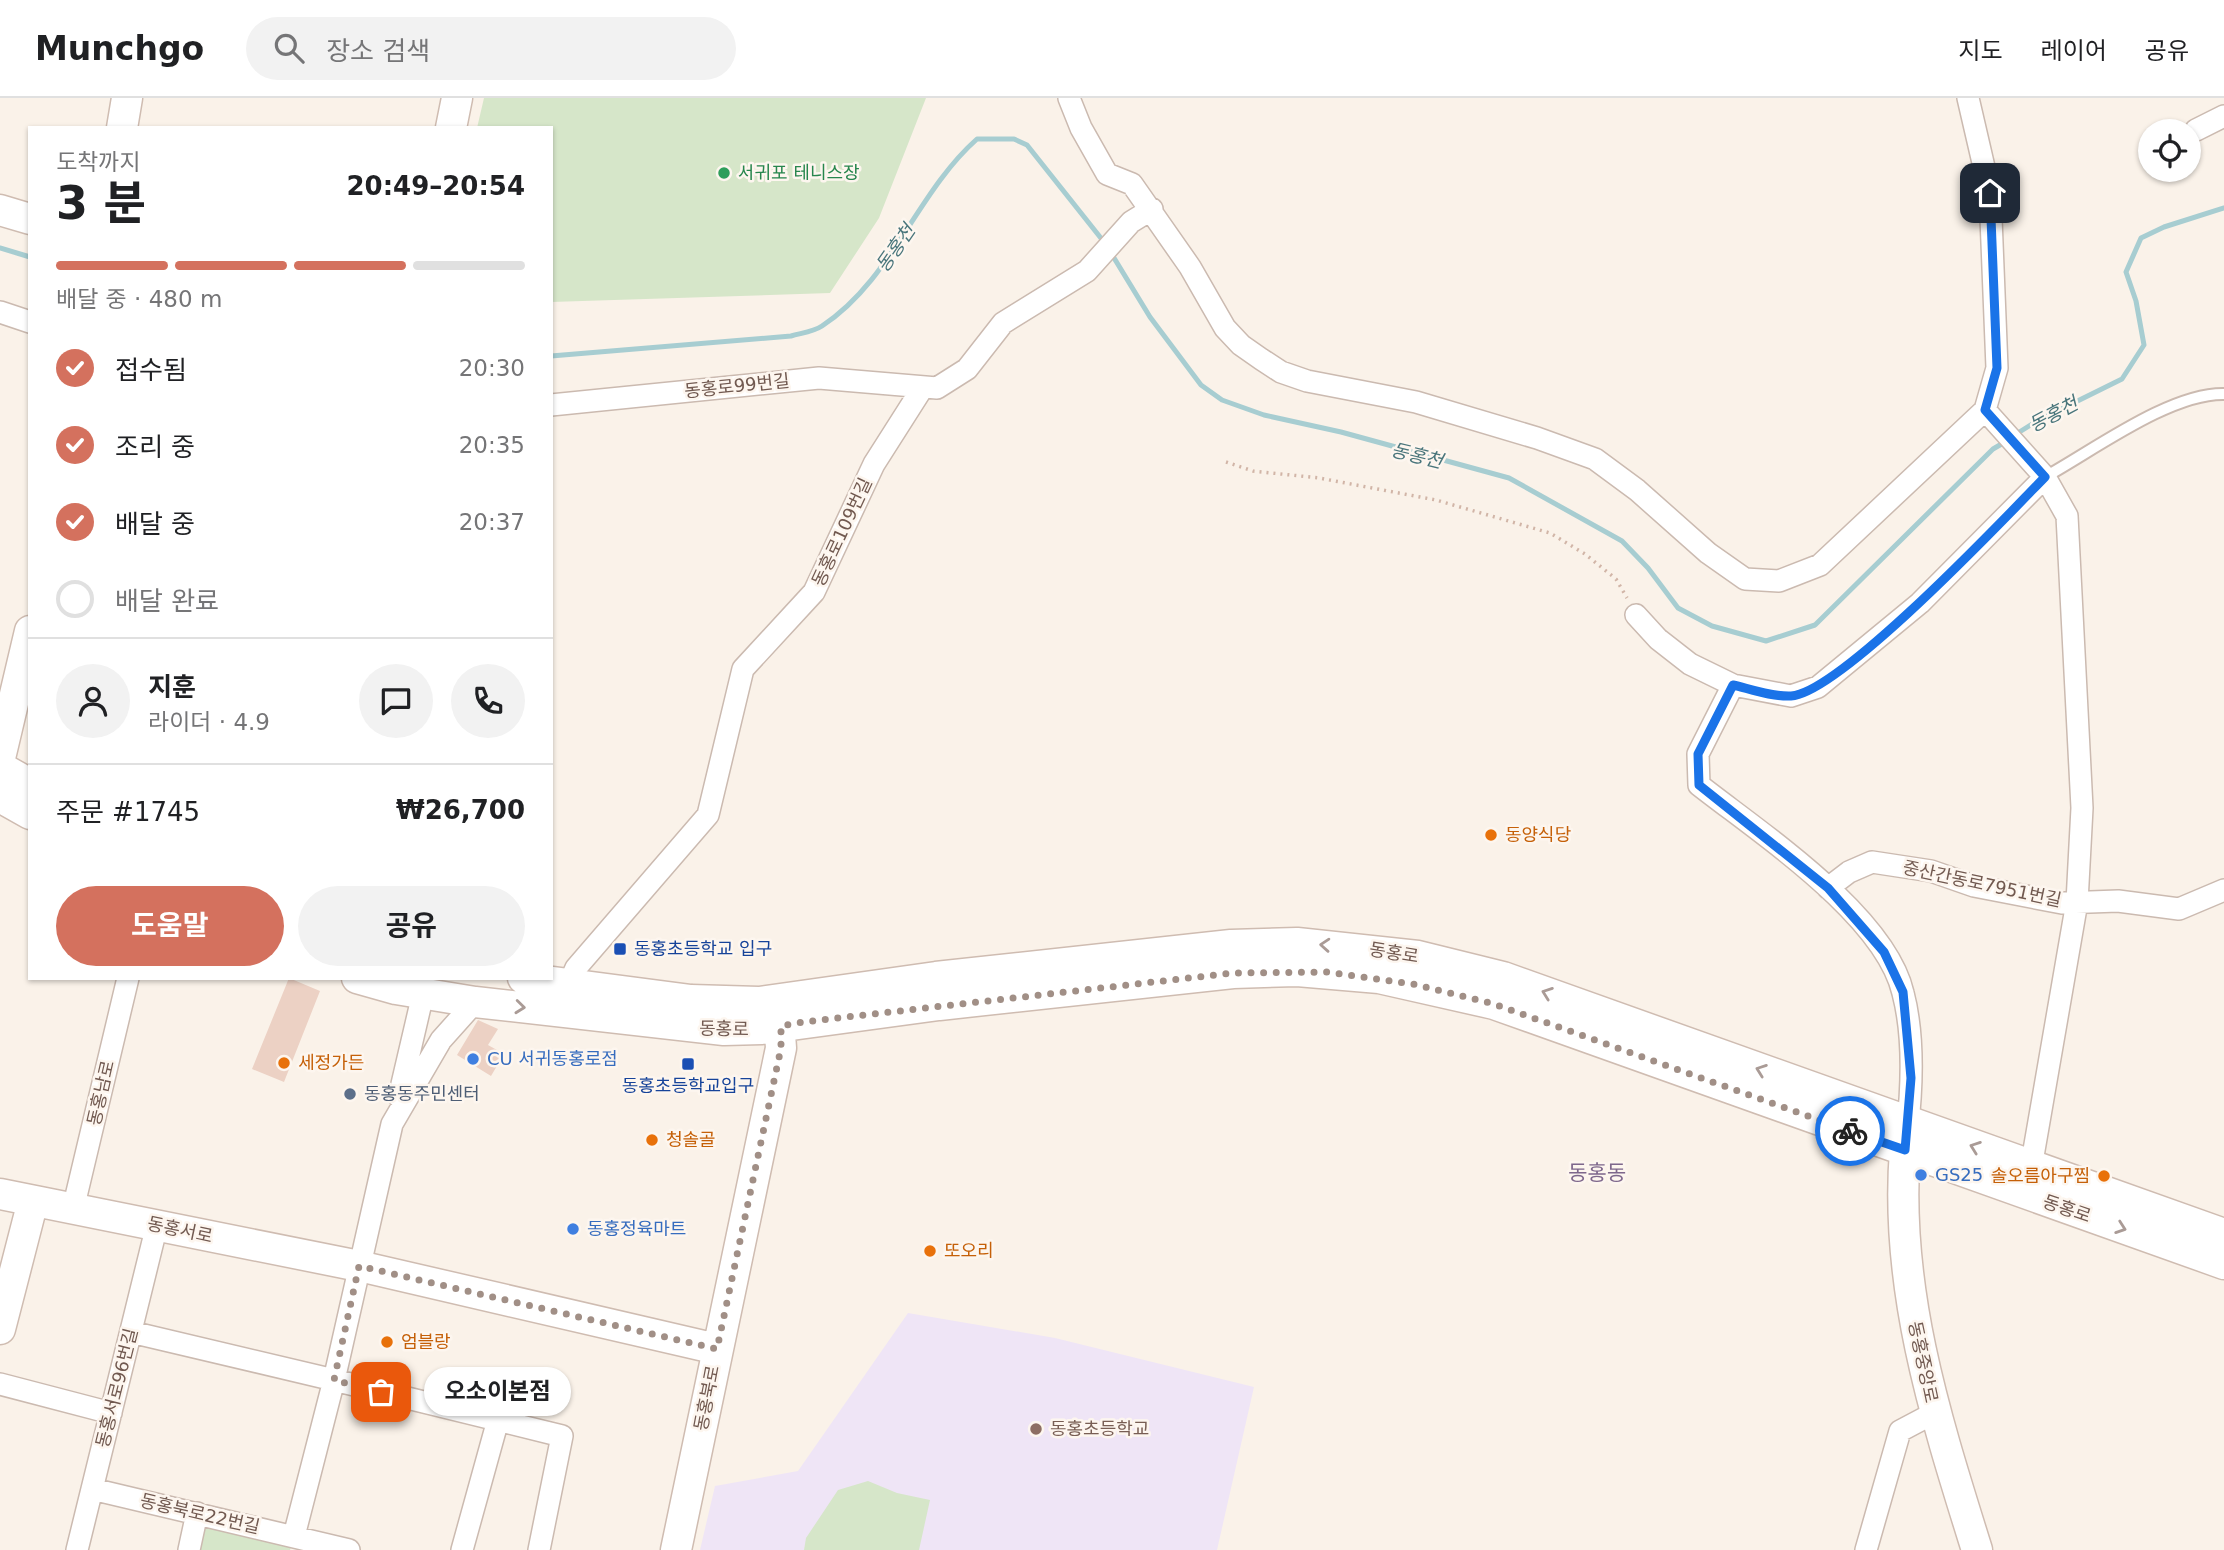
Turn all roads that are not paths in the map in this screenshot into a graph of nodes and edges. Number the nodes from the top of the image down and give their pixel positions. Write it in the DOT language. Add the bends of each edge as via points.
graph roads {
  1 [pos="127,98"];
  2 [pos="457,98"];
  3 [pos="1069,98"];
  4 [pos="1968,98"];
  5 [pos="2224,116"];
  6 [pos="122,126"];
  7 [pos="451,126"];
  8 [pos="2201,128"];
  9 [pos="1152,209"];
  10 [pos="0,211"];
  11 [pos="28,218"];
  12 [pos="0,312"];
  13 [pos="28,321"];
  14 [pos="923,387"];
  15 [pos="2224,394"];
  16 [pos="553,405"];
  17 [pos="1991,418"];
  18 [pos="2038,470"];
  19 [pos="1636,615"];
  20 [pos="28,639"];
  21 [pos="1733,685"];
  22 [pos="0,758"];
  23 [pos="0,767"];
  24 [pos="28,784"];
  25 [pos="0,797"];
  26 [pos="28,813"];
  27 [pos="1828,888"];
  28 [pos="2224,890"];
  29 [pos="2077,902"];
  30 [pos="128,980"];
  31 [pos="364,980"];
  32 [pos="538,980"];
  33 [pos="569,984"];
  34 [pos="423,994"];
  35 [pos="475,1002"];
  36 [pos="779,1012"];
  37 [pos="392,1124"];
  38 [pos="1906,1136"];
  39 [pos="2033,1156"];
  40 [pos="0,1194"];
  41 [pos="33,1201"];
  42 [pos="73,1209"];
  43 [pos="156,1226"];
  44 [pos="2224,1234"];
  45 [pos="2224,1264"];
  46 [pos="359,1266"];
  47 [pos="0,1329"];
  48 [pos="131,1332"];
  49 [pos="717,1349"];
  50 [pos="334,1380"];
  51 [pos="0,1384"];
  52 [pos="111,1413"];
  53 [pos="1934,1413"];
  54 [pos="498,1420"];
  55 [pos="92,1489"];
  56 [pos="197,1513"];
  57 [pos="294,1535"];
  58 [pos="77,1550"];
  59 [pos="189,1550"];
  60 [pos="349,1550"];
  61 [pos="462,1550"];
  62 [pos="539,1550"];
  63 [pos="676,1550"];
  64 [pos="1866,1550"];
  65 [pos="1977,1550"];
  1 -- 6 [label="main road"];
  2 -- 7 [label="main road"];
  3 -- 9 [label="street" via="1107,173 1132,184"];
  4 -- 17 [label="street" via="1990,193 1997,368"];
  5 -- 8 [label="street"];
  9 -- 14 [label="street" via="1131,222 1087,271 1003,323 967,369 937,388"];
  9 -- 17 [label="street" via="1225,328 1281,372 1416,402 1595,459 1745,579 1779,581 1821,565"];
  10 -- 11 [label="main road"];
  12 -- 13 [label="street"];
  14 -- 16 [label="street, 동홍로99번길" via="819,378"];
  14 -- 33 [label="street, 동홍로109번길" via="874,464 814,592 743,669 708,815 576,968"];
  15 -- 18 [label="lane" via="2180,400"];
  17 -- 18 [label="street"];
  18 -- 21 [label="street" via="1920,603 1818,687 1791,696"];
  18 -- 29 [label="street" via="2067,516 2082,807"];
  19 -- 21 [label="street" via="1690,664"];
  20 -- 22 [label="main road"];
  21 -- 27 [label="street" via="1698,754 1699,785"];
  23 -- 24 [label="main road"];
  25 -- 26 [label="main road"];
  27 -- 29 [label="street, 중산간동로7951번길" via="1872,862 1931,871 1974,886"];
  27 -- 38 [label="street" via="1884,952 1903,992 1911,1078"];
  28 -- 29 [label="street, 중산간동로7951번길" via="2179,909 2118,901"];
  29 -- 39 [label="street"];
  30 -- 42 [label="street, 동홍남로"];
  31 -- 34 [label="main road, 동홍로"];
  32 -- 33 [label="main road, 동홍로"];
  33 -- 36 [label="main road, 동홍로" via="691,1000 759,1002"];
  34 -- 35 [label="main road, 동홍로"];
  34 -- 37 [label="street"];
  35 -- 36 [label="main road, 동홍로, one-way" via="689,1028 762,1029"];
  35 -- 37 [label="street" via="441,1040"];
  36 -- 38 [label="main road, 동홍로" via="936,977 1231,945 1329,944 1418,956 1503,977"];
  36 -- 49 [label="main road, 동홍북로" via="781,1048"];
  37 -- 46 [label="street"];
  44 -- 38 [label="main road, 동홍로, one-way"];
  38 -- 45 [label="main road, 동홍로, one-way"];
  38 -- 53 [label="main road, 동홍중앙로" via="1905,1268"];
  40 -- 41 [label="main road, 동홍서로"];
  41 -- 42 [label="main road, 동홍서로"];
  41 -- 47 [label="main road"];
  42 -- 43 [label="main road, 동홍서로"];
  43 -- 46 [label="main road, 동홍서로"];
  43 -- 48 [label="street, 동홍서로96번길"];
  46 -- 49 [label="main road, 동홍서로"];
  46 -- 50 [label="street"];
  48 -- 50 [label="street"];
  48 -- 52 [label="street, 동홍서로96번길"];
  49 -- 63 [label="main road, 동홍북로"];
  50 -- 54 [label="street"];
  50 -- 57 [label="street"];
  51 -- 52 [label="street"];
  52 -- 55 [label="street, 동홍서로96번길"];
  53 -- 64 [label="street, 동홍중앙로" via="1900,1431"];
  53 -- 65 [label="main road"];
  54 -- 61 [label="street"];
  54 -- 62 [label="street" via="562,1436"];
  55 -- 56 [label="street, 동홍북로22번길"];
  55 -- 58 [label="street, 동홍서로96번길"];
  56 -- 57 [label="street, 동홍북로22번길"];
  56 -- 59 [label="street"];
  57 -- 60 [label="street, 동홍북로22번길"];
}
